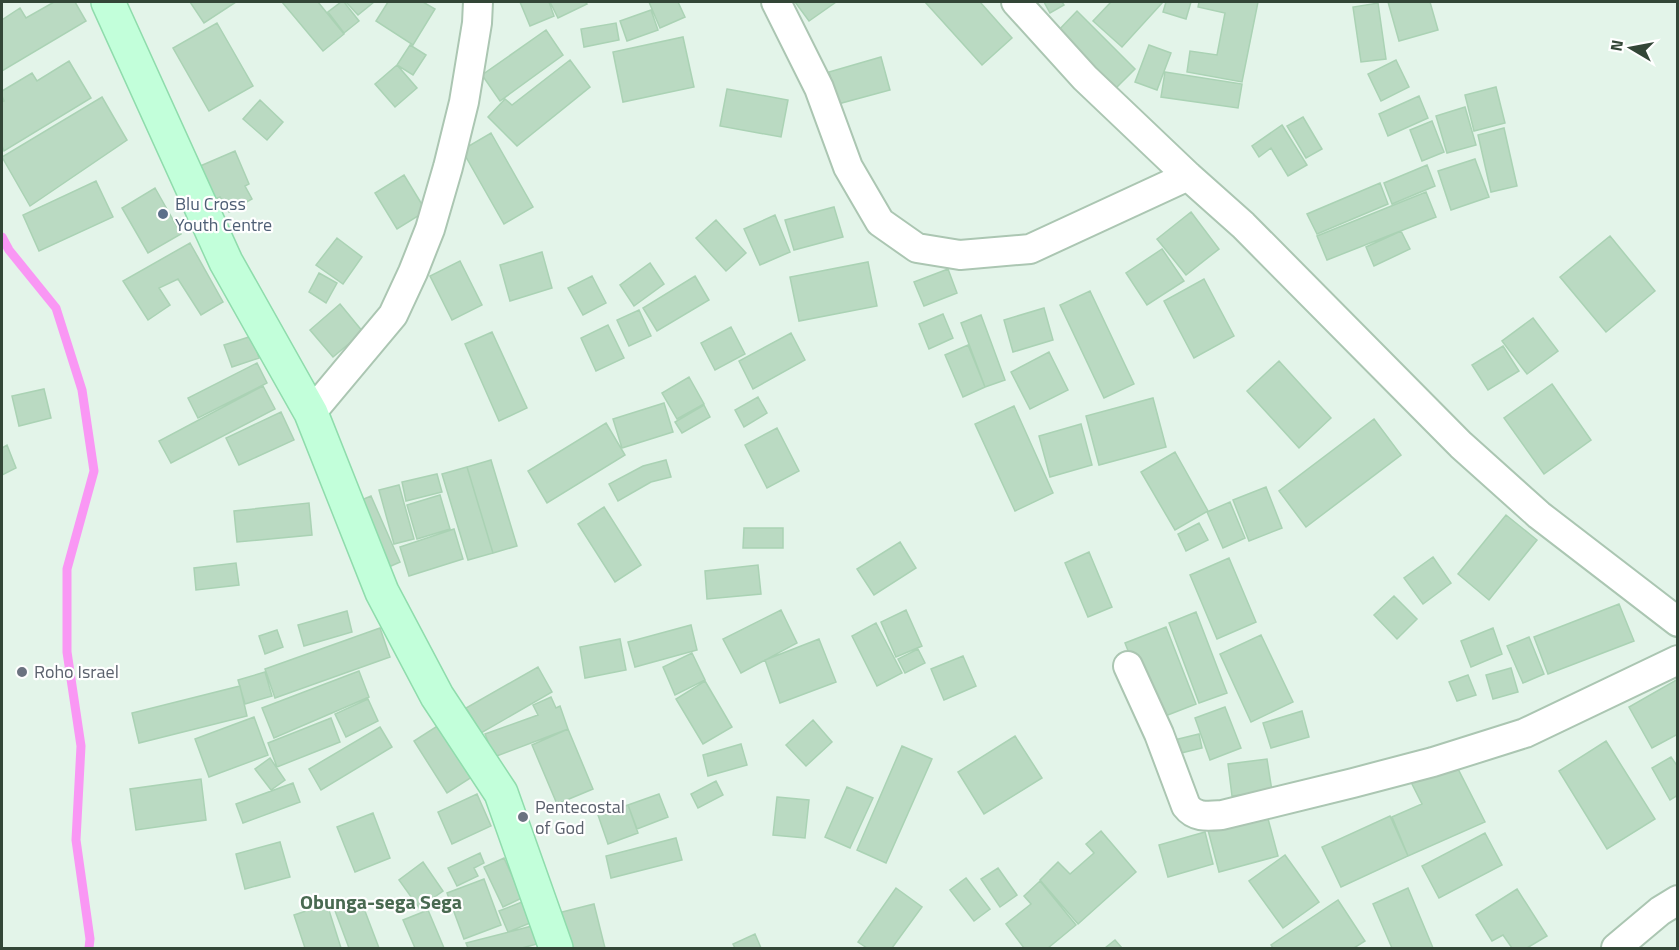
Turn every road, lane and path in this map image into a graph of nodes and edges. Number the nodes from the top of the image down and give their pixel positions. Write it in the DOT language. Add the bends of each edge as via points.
graph roads {
  1 [pos="108,2"];
  2 [pos="478,2"];
  3 [pos="776,2"];
  4 [pos="1016,2"];
  5 [pos="1188,176"];
  6 [pos="311,413"];
  7 [pos="1677,621"];
  8 [pos="1677,660"];
  9 [pos="1128,666"];
  10 [pos="1677,900"];
  11 [pos="556,948"];
  12 [pos="1616,948"];
  1 -- 6 [label="street" via="226,262"];
  2 -- 6 [label="street" via="464,102 430,229 414,273 393,315"];
  3 -- 5 [label="street" via="819,88 848,167 880,222 917,248 960,255 1030,249"];
  4 -- 5 [label="street" via="1085,78"];
  5 -- 7 [label="street" via="1243,225 1470,453 1539,515"];
  6 -- 11 [label="street" via="382,592 436,696 501,793"];
  8 -- 9 [label="street" via="1525,733 1353,783 1204,817 1190,812 1186,806"];
  10 -- 12 [label="street"];
}
